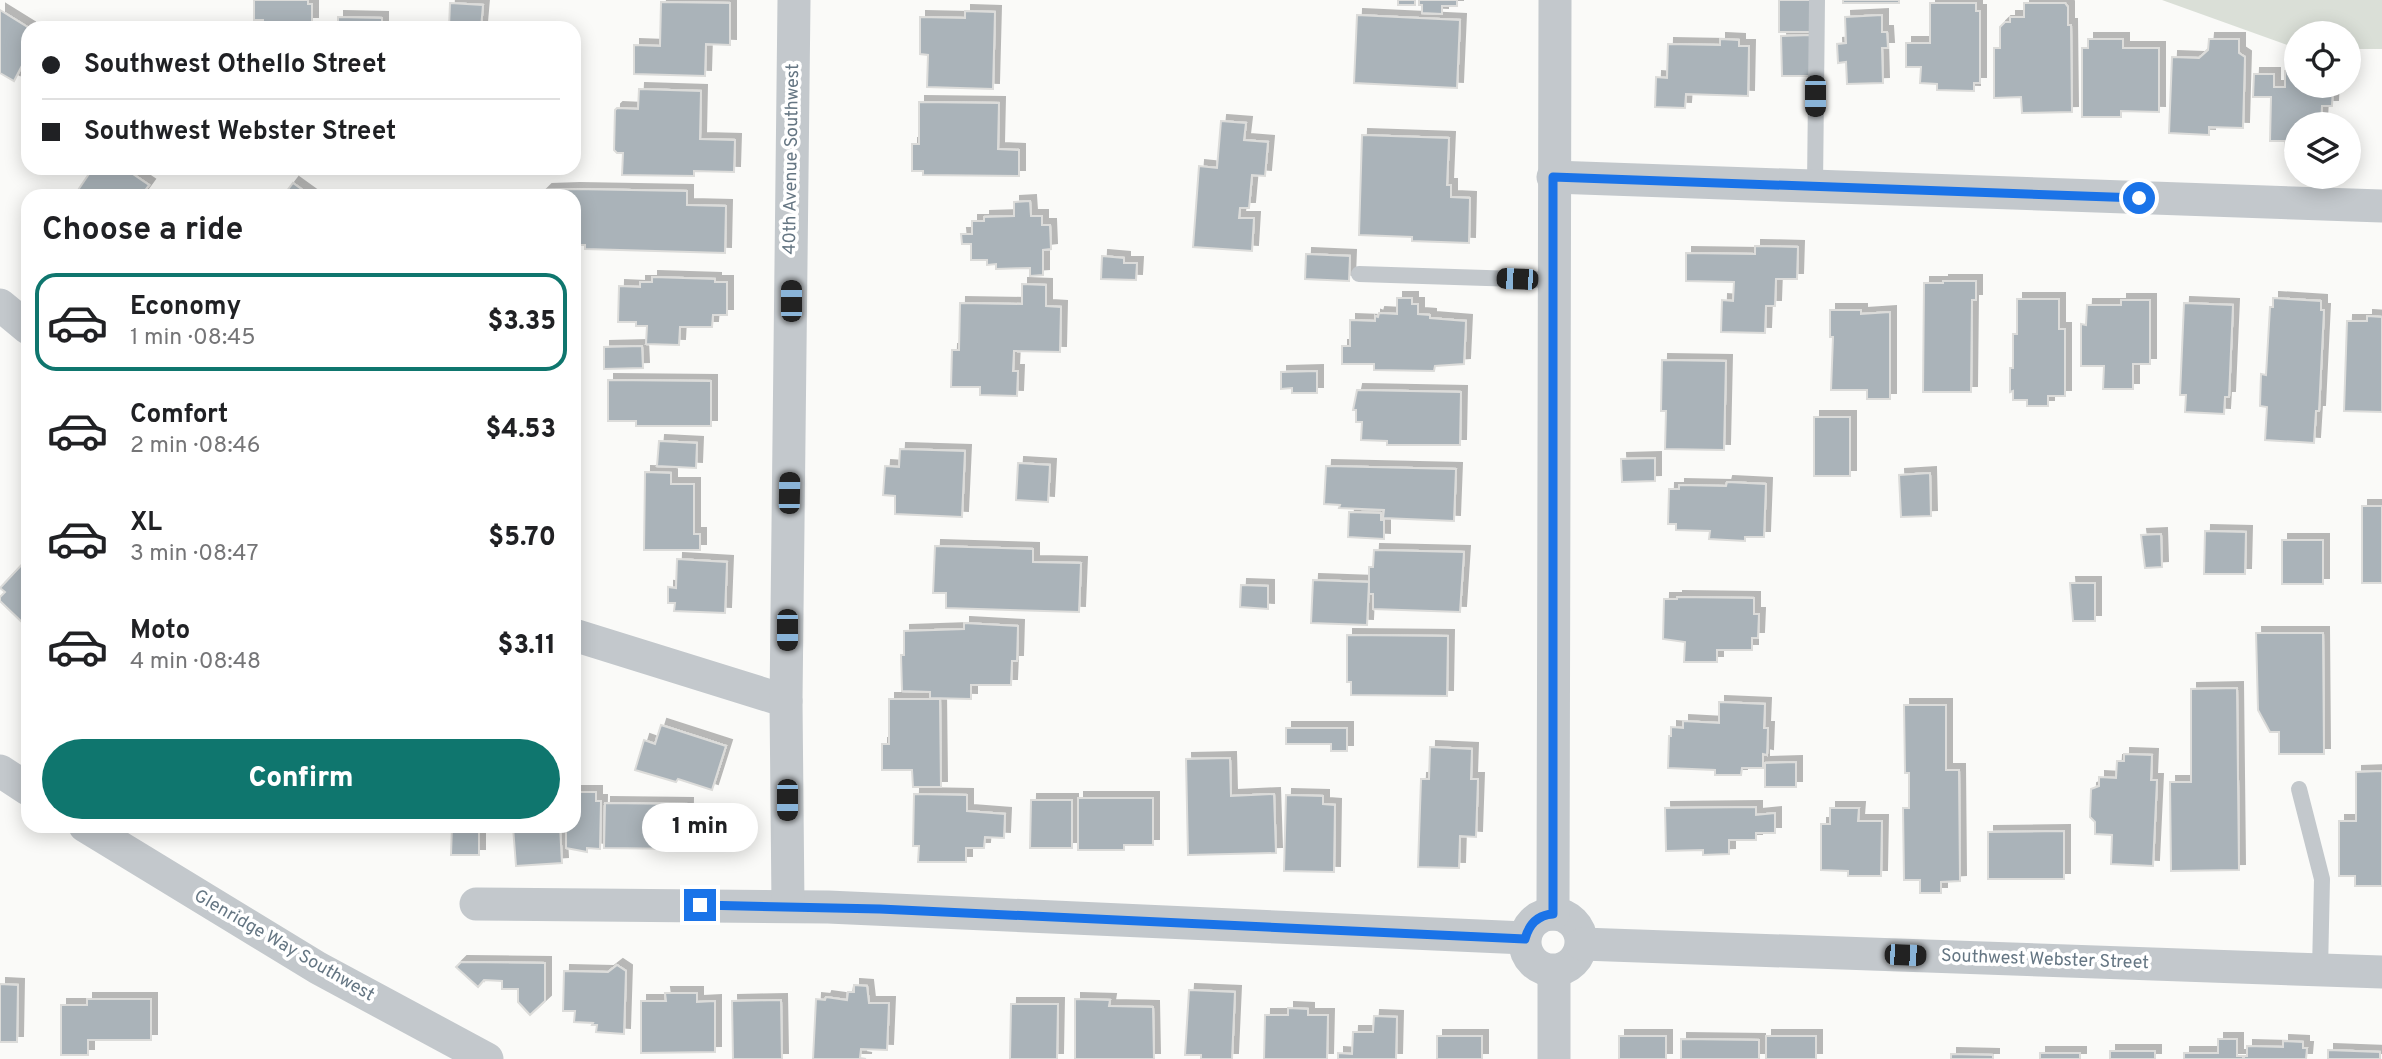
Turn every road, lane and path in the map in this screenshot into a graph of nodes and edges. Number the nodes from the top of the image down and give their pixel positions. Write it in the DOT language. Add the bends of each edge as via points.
graph roads {
  1 [pos="794,0"];
  2 [pos="1555,0"];
  3 [pos="1817,0"];
  4 [pos="1553,177"];
  5 [pos="1815,186"];
  6 [pos="2382,206"];
  7 [pos="1359,274"];
  8 [pos="1553,280"];
  9 [pos="0,305"];
  10 [pos="21,322"];
  11 [pos="581,637"];
  12 [pos="786,701"];
  13 [pos="0,771"];
  14 [pos="21,784"];
  15 [pos="2299,789"];
  16 [pos="96,833"];
  17 [pos="476,904"];
  18 [pos="788,906"];
  19 [pos="1553,914"];
  20 [pos="1525,939"];
  21 [pos="1582,944"];
  22 [pos="2320,970"];
  23 [pos="1554,971"];
  24 [pos="2382,972"];
  25 [pos="487,1059"];
  26 [pos="1554,1059"];
  1 -- 12 [label="street, 40th Avenue Southwest"];
  2 -- 4 [label="street"];
  3 -- 5 [label="lane"];
  4 -- 5 [label="street"];
  4 -- 8 [label="street"];
  5 -- 6 [label="street"];
  7 -- 8 [label="lane"];
  8 -- 19 [label="street"];
  9 -- 10 [label="street"];
  11 -- 12 [label="street"];
  12 -- 18 [label="street, 40th Avenue Southwest"];
  13 -- 14 [label="street"];
  15 -- 22 [label="lane" via="2322,879"];
  16 -- 25 [label="street, Glenridge Way Southwest" via="318,968"];
  17 -- 18 [label="street"];
  18 -- 20 [label="street"];
  19 -- 20 [label="street" via="1533,922"];
  19 -- 21 [label="street" via="1577,925"];
  20 -- 23 [label="street" via="1534,963"];
  21 -- 22 [label="street, Southwest Webster Street"];
  21 -- 23 [label="street" via="1575,961"];
  22 -- 24 [label="street, Southwest Webster Street"];
  23 -- 26 [label="street"];
}
